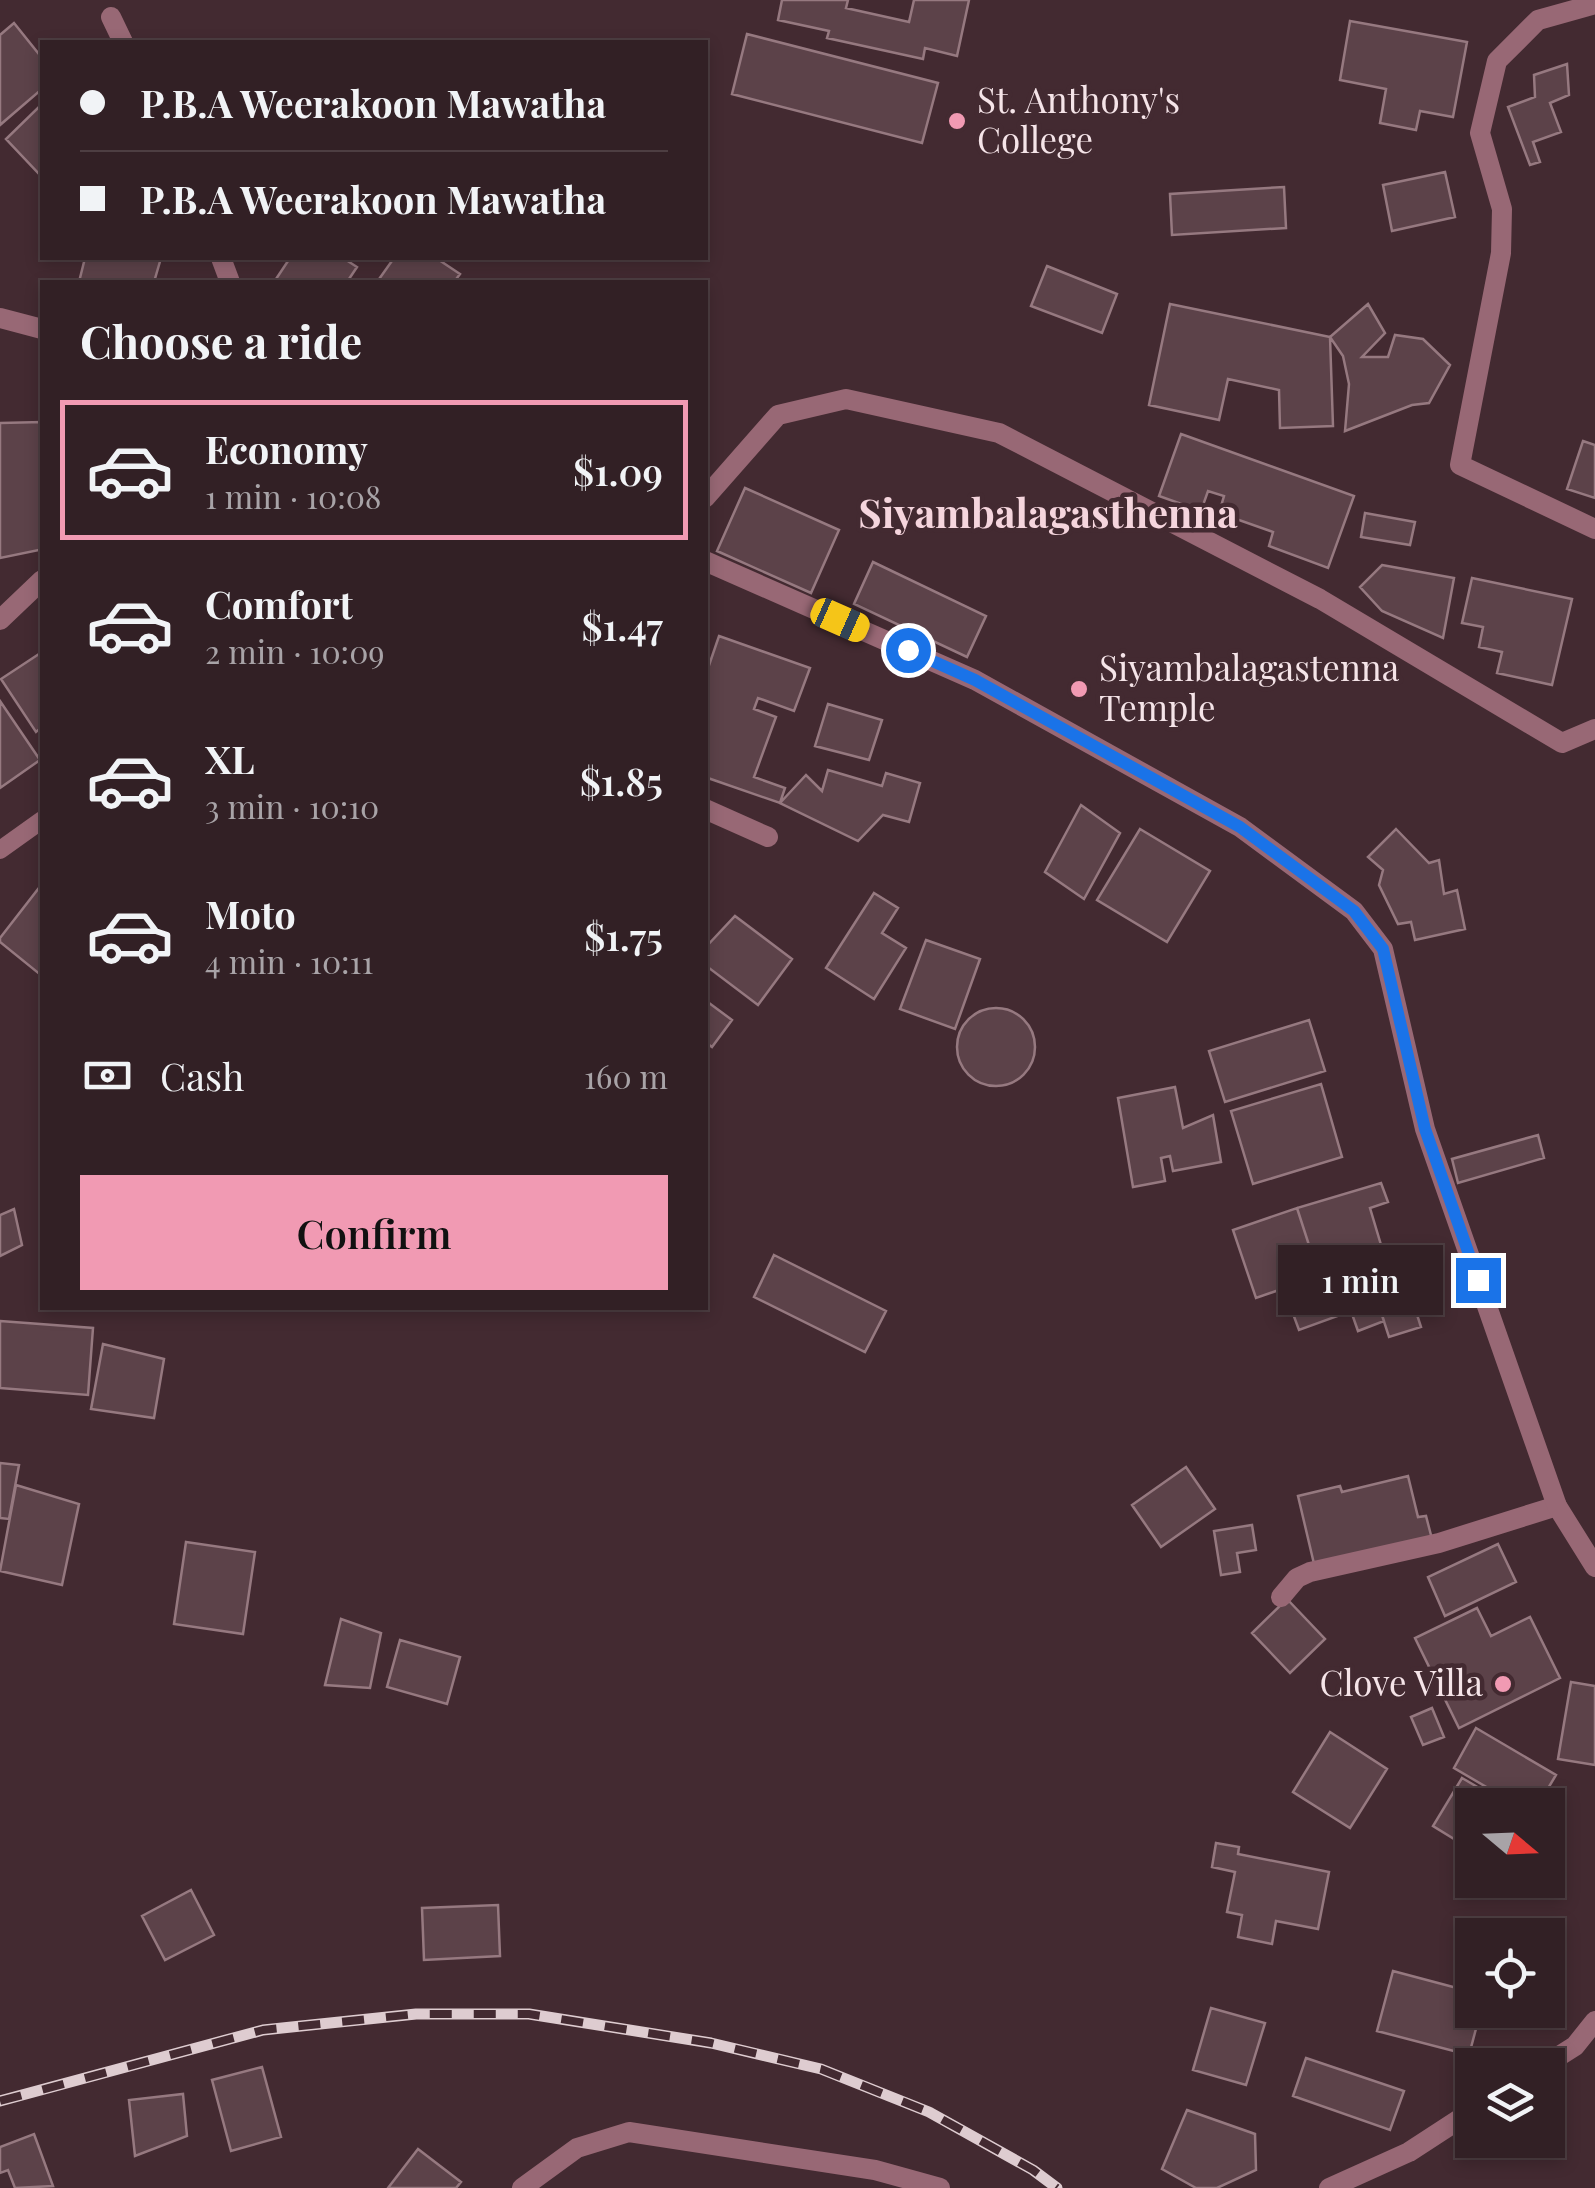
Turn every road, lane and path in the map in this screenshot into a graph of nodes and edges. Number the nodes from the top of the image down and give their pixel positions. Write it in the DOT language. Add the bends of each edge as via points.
graph roads {
  1 [pos="1595,4"];
  2 [pos="111,17"];
  3 [pos="122,40"];
  4 [pos="0,318"];
  5 [pos="40,328"];
  6 [pos="708,495"];
  7 [pos="1595,530"];
  8 [pos="708,562"];
  9 [pos="40,582"];
  10 [pos="0,620"];
  11 [pos="1595,728"];
  12 [pos="708,810"];
  13 [pos="40,821"];
  14 [pos="768,837"];
  15 [pos="0,850"];
  16 [pos="1557,1506"];
  17 [pos="1595,1567"];
  18 [pos="1281,1597"];
  19 [pos="1595,2021"];
  20 [pos="1565,2052"];
  21 [pos="1455,2122"];
  22 [pos="522,2188"];
  23 [pos="940,2188"];
  24 [pos="1329,2188"];
  1 -- 7 [label="street" via="1538,20 1496,61 1480,132 1502,209 1501,253 1460,464"];
  2 -- 3 [label="street"];
  4 -- 5 [label="street"];
  6 -- 11 [label="street" via="778,416 846,399 999,433 1320,599 1562,744"];
  8 -- 16 [label="street" via="975,680 1240,827 1354,911 1383,949 1425,1129"];
  9 -- 10 [label="street"];
  12 -- 14 [label="street"];
  13 -- 15 [label="lane"];
  16 -- 17 [label="street"];
  16 -- 18 [label="street" via="1439,1543 1310,1572"];
  19 -- 20 [label="street"];
  21 -- 24 [label="street" via="1409,2152"];
  22 -- 23 [label="street" via="577,2148 629,2132 875,2170"];
}
